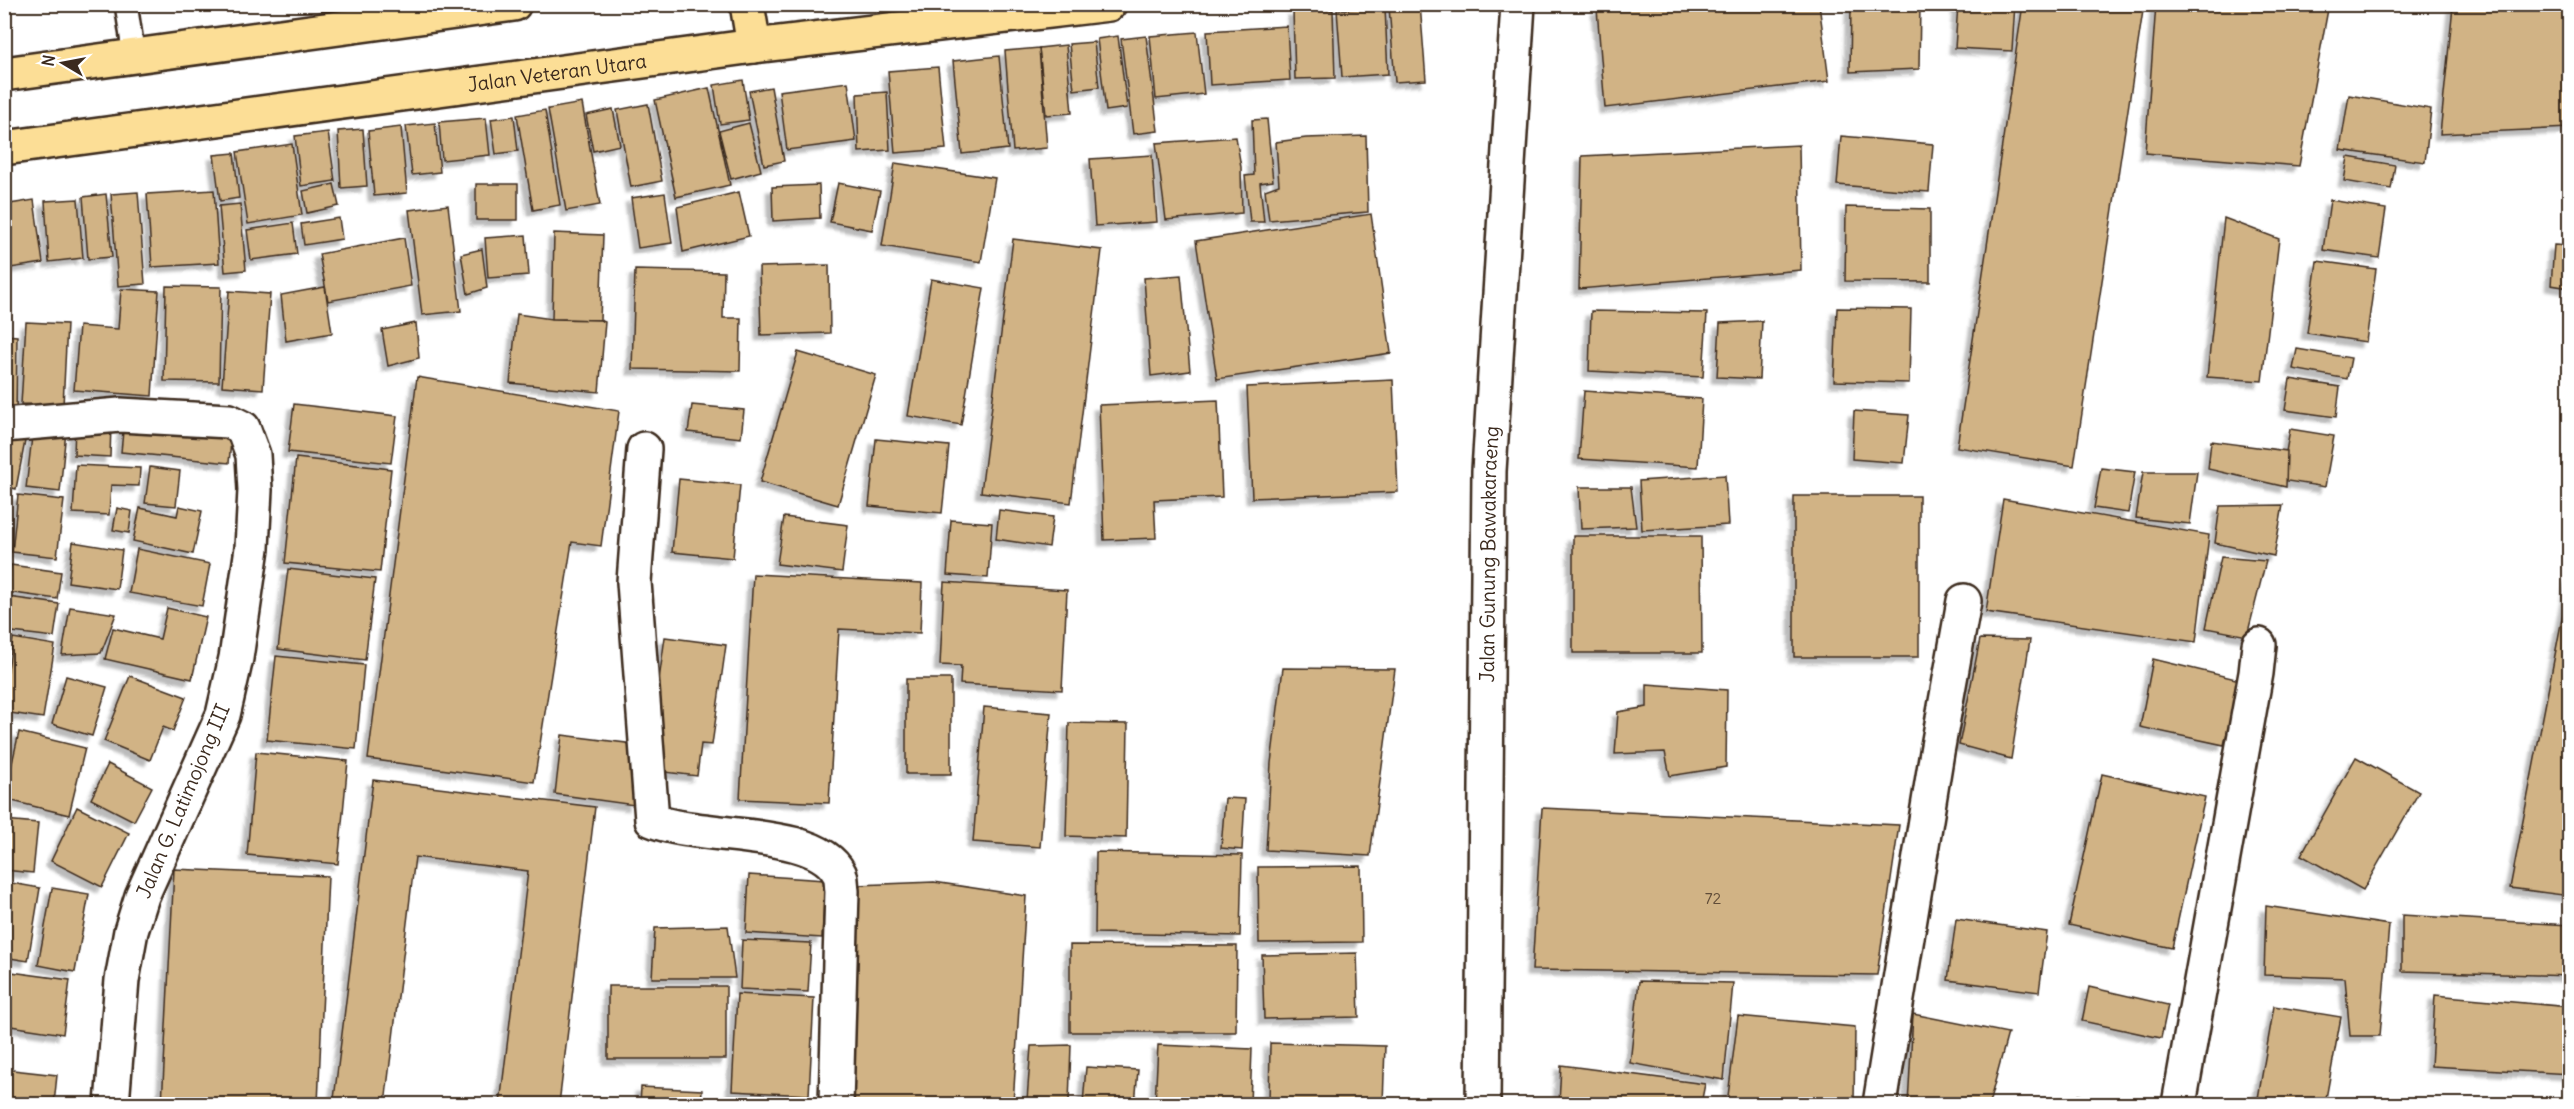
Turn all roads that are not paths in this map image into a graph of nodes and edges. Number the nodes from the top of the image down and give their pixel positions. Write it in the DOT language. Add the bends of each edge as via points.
graph roads {
  1 [pos="126,4"];
  2 [pos="514,4"];
  3 [pos="747,4"];
  4 [pos="1109,4"];
  5 [pos="1518,4"];
  6 [pos="402,12"];
  7 [pos="754,46"];
  8 [pos="134,56"];
  9 [pos="4,74"];
  10 [pos="4,148"];
  11 [pos="4,425"];
  12 [pos="644,449"];
  13 [pos="1964,601"];
  14 [pos="2259,645"];
  15 [pos="112,1104"];
  16 [pos="836,1104"];
  17 [pos="1483,1104"];
  18 [pos="1880,1104"];
  19 [pos="2179,1104"];
  1 -- 8 [label="lane"];
  2 -- 6 [label="highway"];
  3 -- 7 [label="highway"];
  4 -- 7 [label="highway, Jalan Veteran Utara"];
  5 -- 17 [label="street, Jalan Gunung Bawakaraeng" via="1489,471"];
  6 -- 8 [label="highway"];
  7 -- 10 [label="highway, Jalan Veteran Utara"];
  8 -- 9 [label="highway"];
  11 -- 15 [label="street, Jalan G. Latimojong III" via="120,415 229,421 243,428 253,455 252,548 236,658 223,715 142,896 131,931 122,980"];
  12 -- 16 [label="street" via="634,582 652,820 680,829 771,839 809,848 839,873 842,891"];
  13 -- 18 [label="street"];
  14 -- 19 [label="street"];
}
